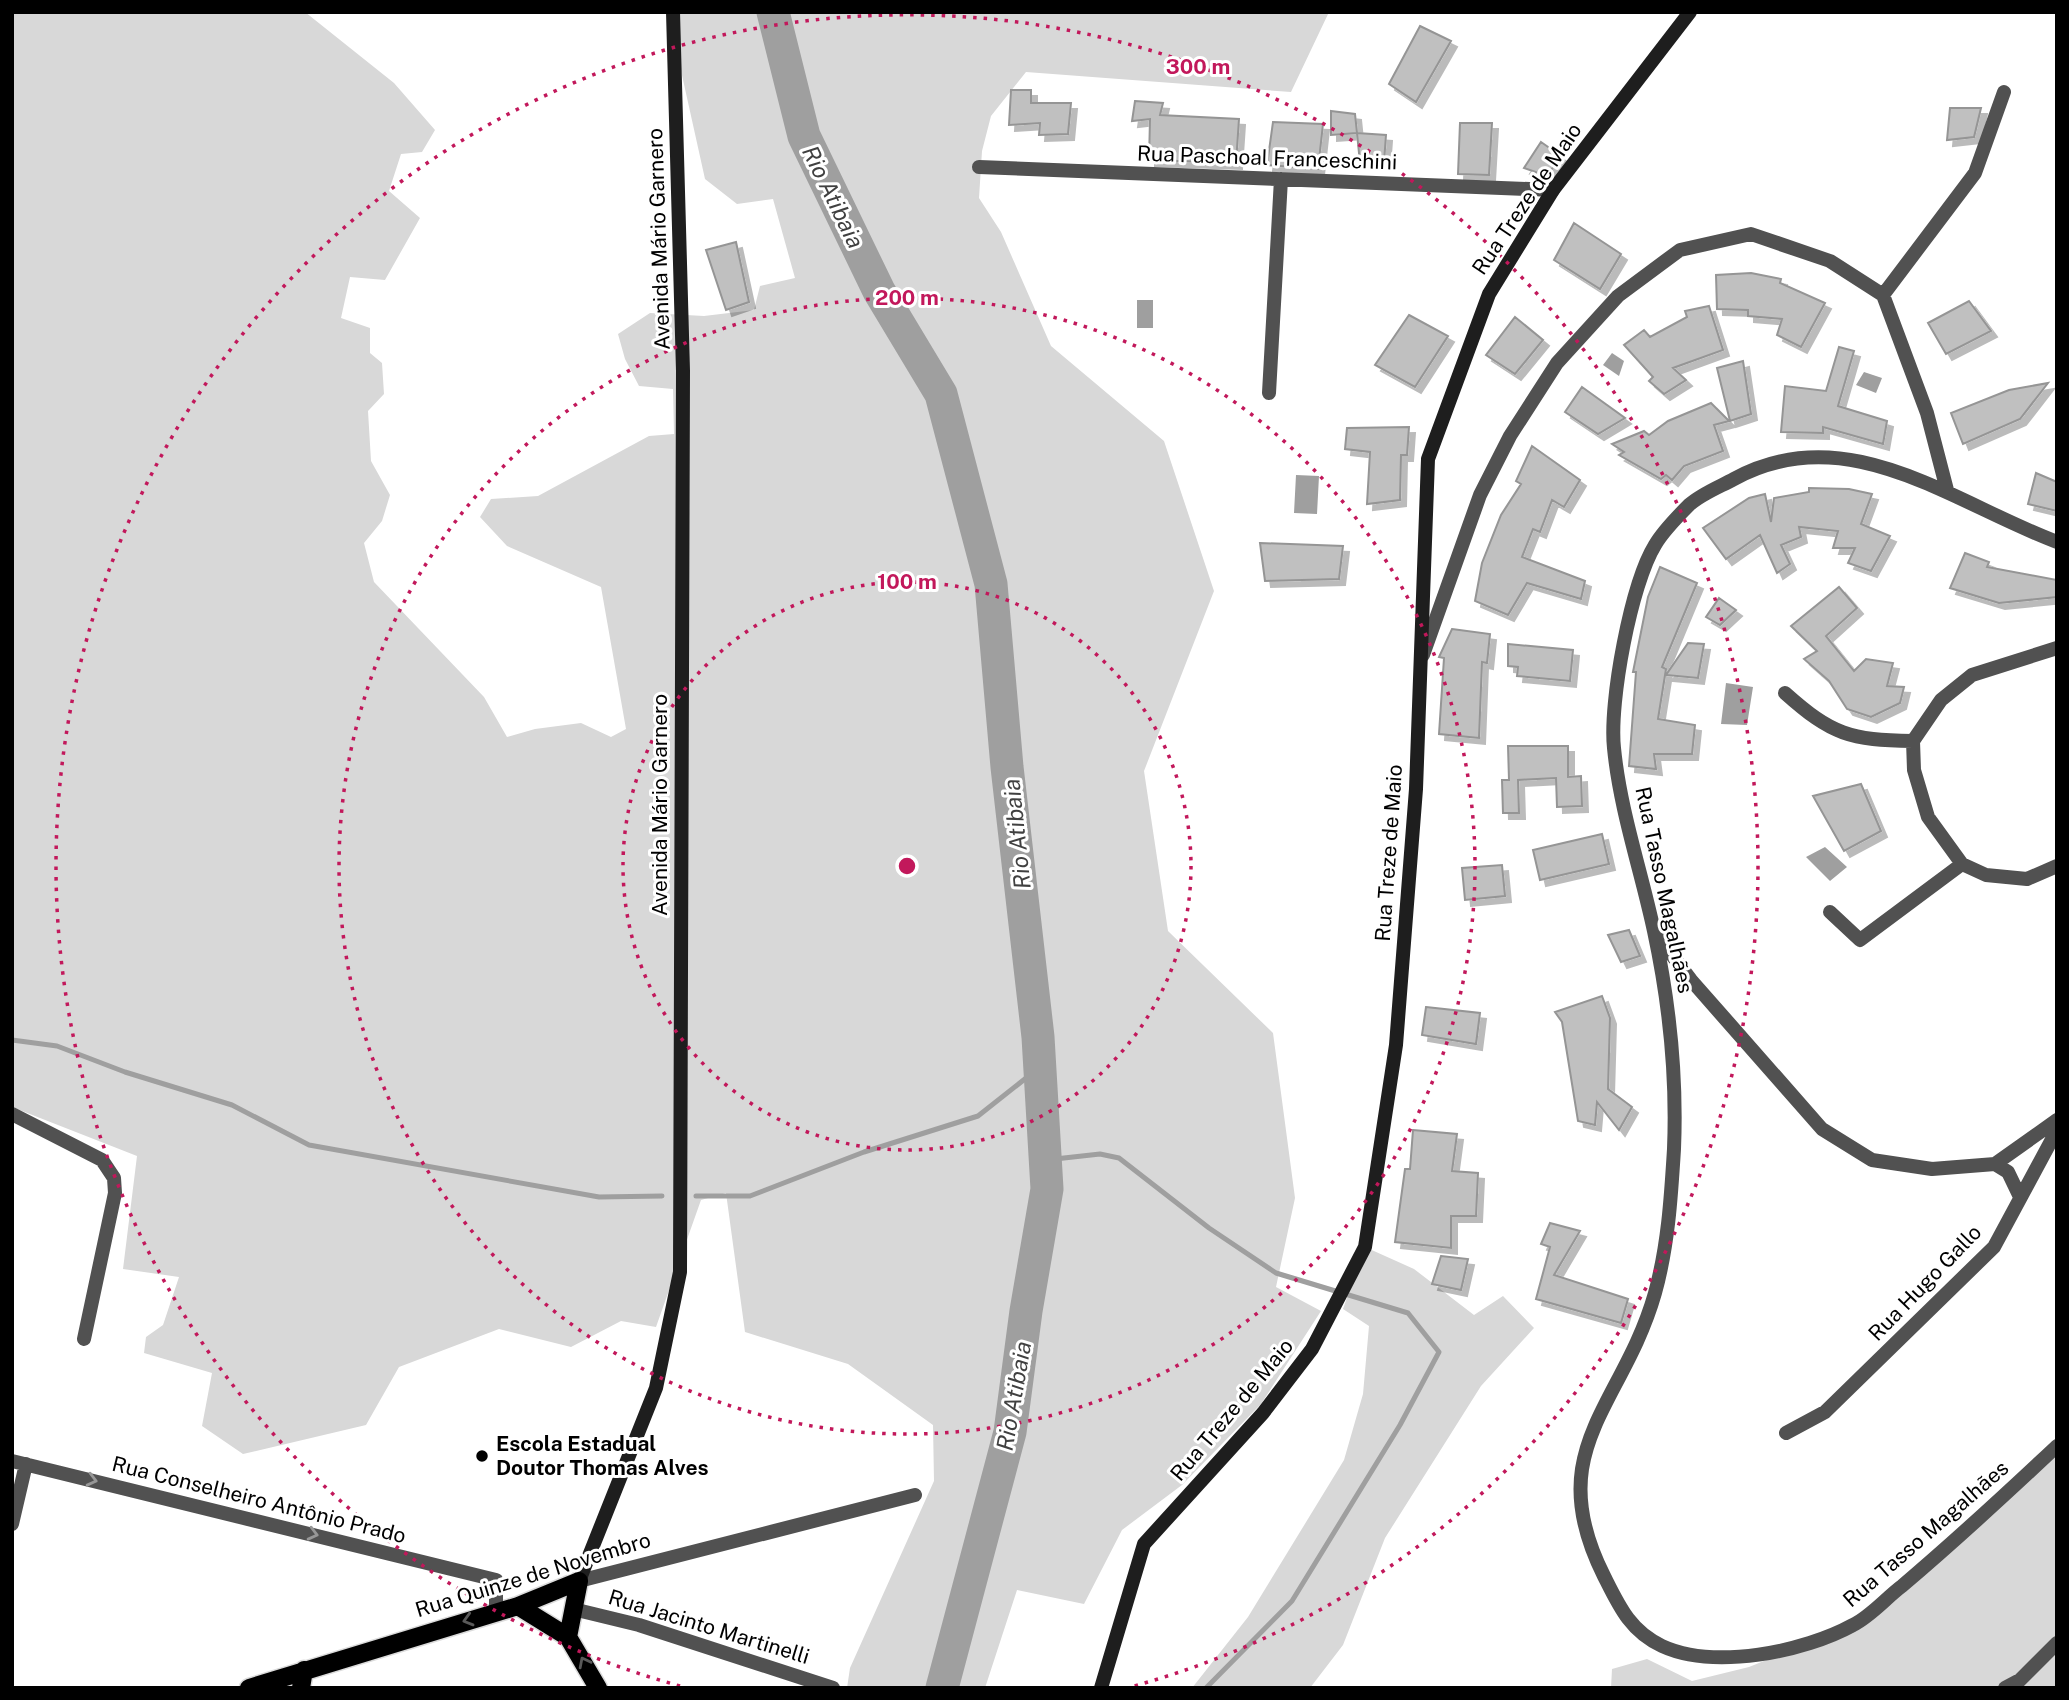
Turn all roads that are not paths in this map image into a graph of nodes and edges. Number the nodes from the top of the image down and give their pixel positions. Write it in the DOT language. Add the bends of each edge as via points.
graph roads {
  1 [pos="673,12"];
  2 [pos="1690,12"];
  3 [pos="2004,92"];
  4 [pos="979,167"];
  5 [pos="1281,179"];
  6 [pos="1553,190"];
  7 [pos="1883,295"];
  8 [pos="1269,393"];
  9 [pos="1947,490"];
  10 [pos="2057,542"];
  11 [pos="2057,648"];
  12 [pos="1421,662"];
  13 [pos="1786,693"];
  14 [pos="1913,741"];
  15 [pos="1962,864"];
  16 [pos="2057,866"];
  17 [pos="1830,912"];
  18 [pos="1655,933"];
  19 [pos="12,1114"];
  20 [pos="2057,1120"];
  21 [pos="2057,1130"];
  22 [pos="1995,1164"];
  23 [pos="2020,1197"];
  24 [pos="84,1339"];
  25 [pos="1786,1433"];
  26 [pos="2057,1446"];
  27 [pos="19,1462"];
  28 [pos="915,1494"];
  29 [pos="12,1524"];
  30 [pos="579,1581"];
  31 [pos="518,1605"];
  32 [pos="573,1609"];
  33 [pos="496,1612"];
  34 [pos="568,1637"];
  35 [pos="2057,1643"];
  36 [pos="303,1679"];
  37 [pos="249,1688"];
  38 [pos="598,1688"];
  39 [pos="833,1688"];
  40 [pos="1101,1688"];
  41 [pos="2005,1688"];
  1 -- 30 [label="street, Avenida Mário Garnero" via="683,371 680,1272 656,1388"];
  2 -- 6 [label="street, Rua Treze de Maio"];
  3 -- 7 [label="street" via="1975,173"];
  4 -- 5 [label="street, Rua Paschoal Franceschini"];
  5 -- 6 [label="street, Rua Paschoal Franceschini"];
  5 -- 8 [label="street"];
  6 -- 12 [label="street, Rua Treze de Maio" via="1489,294 1428,459"];
  7 -- 9 [label="street" via="1927,413"];
  7 -- 12 [label="street" via="1830,261 1751,234 1680,250 1618,296 1557,363 1510,436 1480,495"];
  9 -- 10 [label="street, Rua Tasso Magalhães" via="2010,525"];
  9 -- 18 [label="street, Rua Tasso Magalhães" via="1886,466 1811,456 1755,467 1693,501 1655,545 1632,604 1613,742"];
  11 -- 14 [label="street" via="1972,675 1941,700"];
  12 -- 40 [label="street, Rua Treze de Maio" via="1396,1045 1365,1247 1312,1349 1263,1413 1144,1544"];
  13 -- 14 [label="street" via="1819,723 1849,736"];
  14 -- 15 [label="street" via="1914,770 1928,817"];
  15 -- 16 [label="street" via="1986,875 2027,878"];
  15 -- 17 [label="street" via="1860,940"];
  18 -- 22 [label="street" via="1822,1129 1872,1160 1932,1169"];
  18 -- 26 [label="street, Rua Tasso Magalhães" via="1668,1020 1674,1113 1670,1218 1655,1292 1639,1340 1583,1452 1579,1488 1584,1526 1597,1562 1631,1627 1663,1646 1707,1658 1790,1649 1855,1624 1932,1561"];
  19 -- 24 [label="street" via="102,1160 114,1178 116,1194"];
  20 -- 22 [label="street"];
  21 -- 23 [label="street, Rua Hugo Gallo"];
  22 -- 23 [label="street" via="2008,1172"];
  23 -- 25 [label="street, Rua Hugo Gallo" via="1994,1247 1825,1412"];
  27 -- 29 [label="street"];
  27 -- 33 [label="street, Rua Conselheiro Antônio Prado, one-way" via="496,1580"];
  28 -- 30 [label="street, Rua Quinze de Novembro"];
  30 -- 31 [label="main road, Rua Quinze de Novembro"];
  30 -- 32 [label="main road"];
  31 -- 33 [label="main road, Rua Quinze de Novembro"];
  31 -- 34 [label="main road"];
  32 -- 34 [label="main road"];
  32 -- 39 [label="street, Rua Jacinto Martinelli" via="639,1625"];
  33 -- 36 [label="main road, Rua Quinze de Novembro, one-way"];
  38 -- 34 [label="main road, one-way"];
  35 -- 41 [label="street" via="2020,1680"];
  36 -- 37 [label="main road, Rua Quinze de Novembro"];
}
